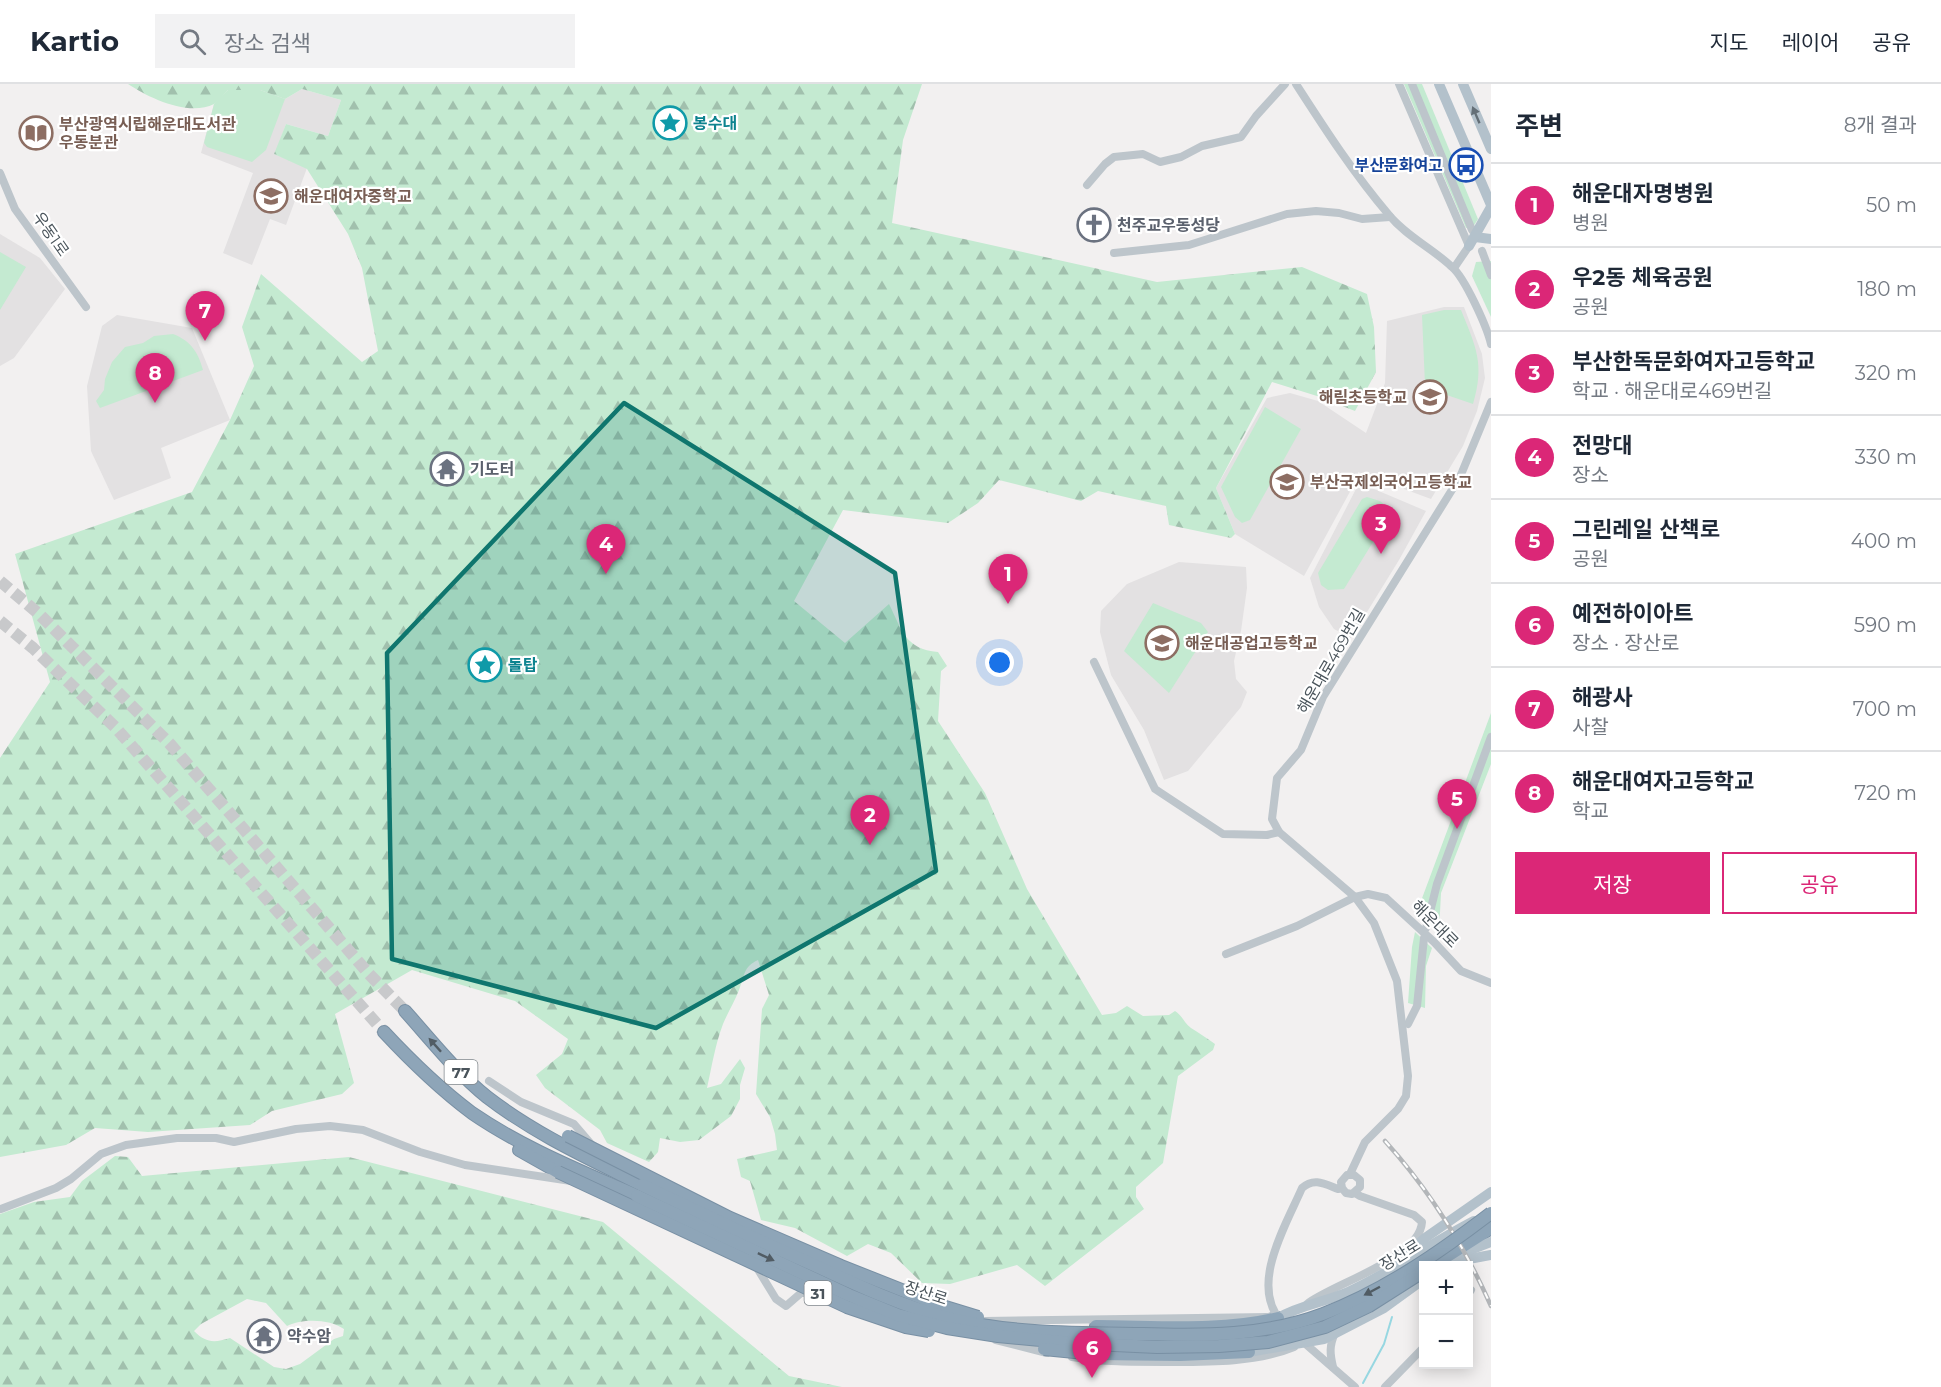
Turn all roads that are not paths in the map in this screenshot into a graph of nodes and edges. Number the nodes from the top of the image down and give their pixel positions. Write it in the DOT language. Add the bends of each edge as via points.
graph roads {
  1 [pos="1285,84"];
  2 [pos="1296,84"];
  3 [pos="1399,84"];
  4 [pos="1413,84"];
  5 [pos="1439,84"];
  6 [pos="1463,84"];
  7 [pos="1491,149"];
  8 [pos="0,173"];
  9 [pos="1087,185"];
  10 [pos="1491,206"];
  11 [pos="1390,217"];
  12 [pos="1472,238"];
  13 [pos="1491,239"];
  14 [pos="1482,251"];
  15 [pos="1114,253"];
  16 [pos="1454,268"];
  17 [pos="1491,275"];
  18 [pos="86,307"];
  19 [pos="1491,344"];
  20 [pos="1491,402"];
  21 [pos="1094,662"];
  22 [pos="1491,737"];
  23 [pos="1279,832"];
  24 [pos="1355,897"];
  25 [pos="1426,927"];
  26 [pos="1424,938"];
  27 [pos="1226,954"];
  28 [pos="1491,983"];
  29 [pos="405,1011"];
  30 [pos="1408,1024"];
  31 [pos="384,1032"];
  32 [pos="489,1082"];
  33 [pos="471,1112"];
  34 [pos="526,1124"];
  35 [pos="1358,1158"];
  36 [pos="1350,1174"];
  37 [pos="1360,1180"];
  38 [pos="1342,1188"];
  39 [pos="1491,1192"];
  40 [pos="1355,1193"];
  41 [pos="1491,1202"];
  42 [pos="1,1209"];
  43 [pos="710,1213"];
  44 [pos="1491,1213"];
  45 [pos="1461,1214"];
  46 [pos="1491,1228"];
  47 [pos="702,1231"];
  48 [pos="1491,1242"];
  49 [pos="1491,1256"];
  50 [pos="1440,1261"];
  51 [pos="1449,1261"];
  52 [pos="1464,1261"];
  53 [pos="1380,1274"];
  54 [pos="1419,1274"];
  55 [pos="1419,1283"];
  56 [pos="1305,1306"];
  57 [pos="1278,1318"];
  58 [pos="981,1321"];
  59 [pos="1335,1333"];
  60 [pos="979,1335"];
  61 [pos="1305,1343"];
  62 [pos="1250,1352"];
  63 [pos="1419,1352"];
  64 [pos="1333,1367"];
  65 [pos="1355,1387"];
  66 [pos="1385,1387"];
  1 -- 9 [label="street" via="1241,137 1160,162 1143,154 1114,157"];
  2 -- 11 [label="street"];
  3 -- 12 [label="street"];
  4 -- 12 [label="street"];
  5 -- 10 [label="main road"];
  7 -- 6 [label="main road, one-way"];
  8 -- 18 [label="street, 우동1로" via="15,208"];
  10 -- 12 [label="main road"];
  11 -- 15 [label="street" via="1362,219 1316,211 1287,214 1189,245"];
  11 -- 16 [label="street"];
  12 -- 13 [label="main road"];
  12 -- 16 [label="street"];
  14 -- 17 [label="street"];
  16 -- 19 [label="street"];
  20 -- 23 [label="street, 해운대로469번길" via="1460,477 1323,697 1301,750 1277,778 1272,819"];
  21 -- 23 [label="street" via="1155,789 1223,834"];
  22 -- 25 [label="street" via="1437,884"];
  23 -- 24 [label="street"];
  24 -- 27 [label="street" via="1297,926"];
  24 -- 28 [label="street, 해운대로" via="1368,894 1386,898 1461,971"];
  24 -- 35 [label="street" via="1374,923 1397,981 1408,1076 1404,1101 1365,1142"];
  26 -- 30 [label="street" via="1417,1006"];
  34 -- 29 [label="highway, 장산로 / 77, one-way" via="486,1096"];
  31 -- 33 [label="highway, 장산로 / 77"];
  32 -- 43 [label="street" via="521,1102 574,1124 601,1156"];
  33 -- 54 [label="highway, 장산로, one-way, bridge" via="543,1154 849,1295 898,1316 947,1328 1072,1343 1157,1347 1268,1342 1325,1327 1369,1306"];
  33 -- 62 [label="highway, 31, bridge" via="503,1139 558,1172 847,1307 906,1327 990,1343 1095,1354"];
  44 -- 34 [label="highway, 장산로 / 77, one-way, bridge" via="1396,1278 1323,1314 1289,1325 1221,1335 1024,1330 949,1318 866,1289 642,1185"];
  34 -- 57 [label="highway, bridge" via="568,1136 730,1218 841,1266 978,1317 1096,1326 1226,1326"];
  35 -- 36 [label="street"];
  35 -- 37 [label="street"];
  36 -- 37 [label="street"];
  36 -- 38 [label="street" via="1342,1179"];
  37 -- 40 [label="street"];
  38 -- 40 [label="street" via="1346,1193"];
  38 -- 57 [label="street" via="1314,1181 1302,1188 1269,1265 1267,1285"];
  39 -- 45 [label="main road"];
  40 -- 56 [label="street, 장산로" via="1414,1215 1422,1227 1399,1254 1347,1284 1320,1294"];
  41 -- 45 [label="main road"];
  42 -- 47 [label="street" via="56,1188 101,1154 126,1145 177,1138 234,1142 330,1126 363,1130 465,1165 593,1184"];
  43 -- 47 [label="street"];
  43 -- 58 [label="street" via="914,1301"];
  44 -- 53 [label="main road"];
  45 -- 53 [label="main road"];
  46 -- 50 [label="highway, 장산로"];
  47 -- 60 [label="street" via="757,1268 776,1299 786,1306 801,1293 827,1293 908,1323"];
  48 -- 51 [label="main road"];
  49 -- 52 [label="main road"];
  53 -- 56 [label="main road" via="1347,1292"];
  55 -- 59 [label="main road, 31" via="1384,1308"];
  56 -- 57 [label="main road"];
  57 -- 58 [label="street"];
  57 -- 61 [label="street"];
  58 -- 60 [label="street"];
  59 -- 61 [label="main road, 31"];
  59 -- 64 [label="street" via="1330,1343"];
  60 -- 61 [label="street" via="1093,1361 1206,1362 1277,1354"];
  61 -- 62 [label="main road, 31"];
  61 -- 64 [label="street"];
  63 -- 66 [label="street"];
  64 -- 65 [label="street"];
}
